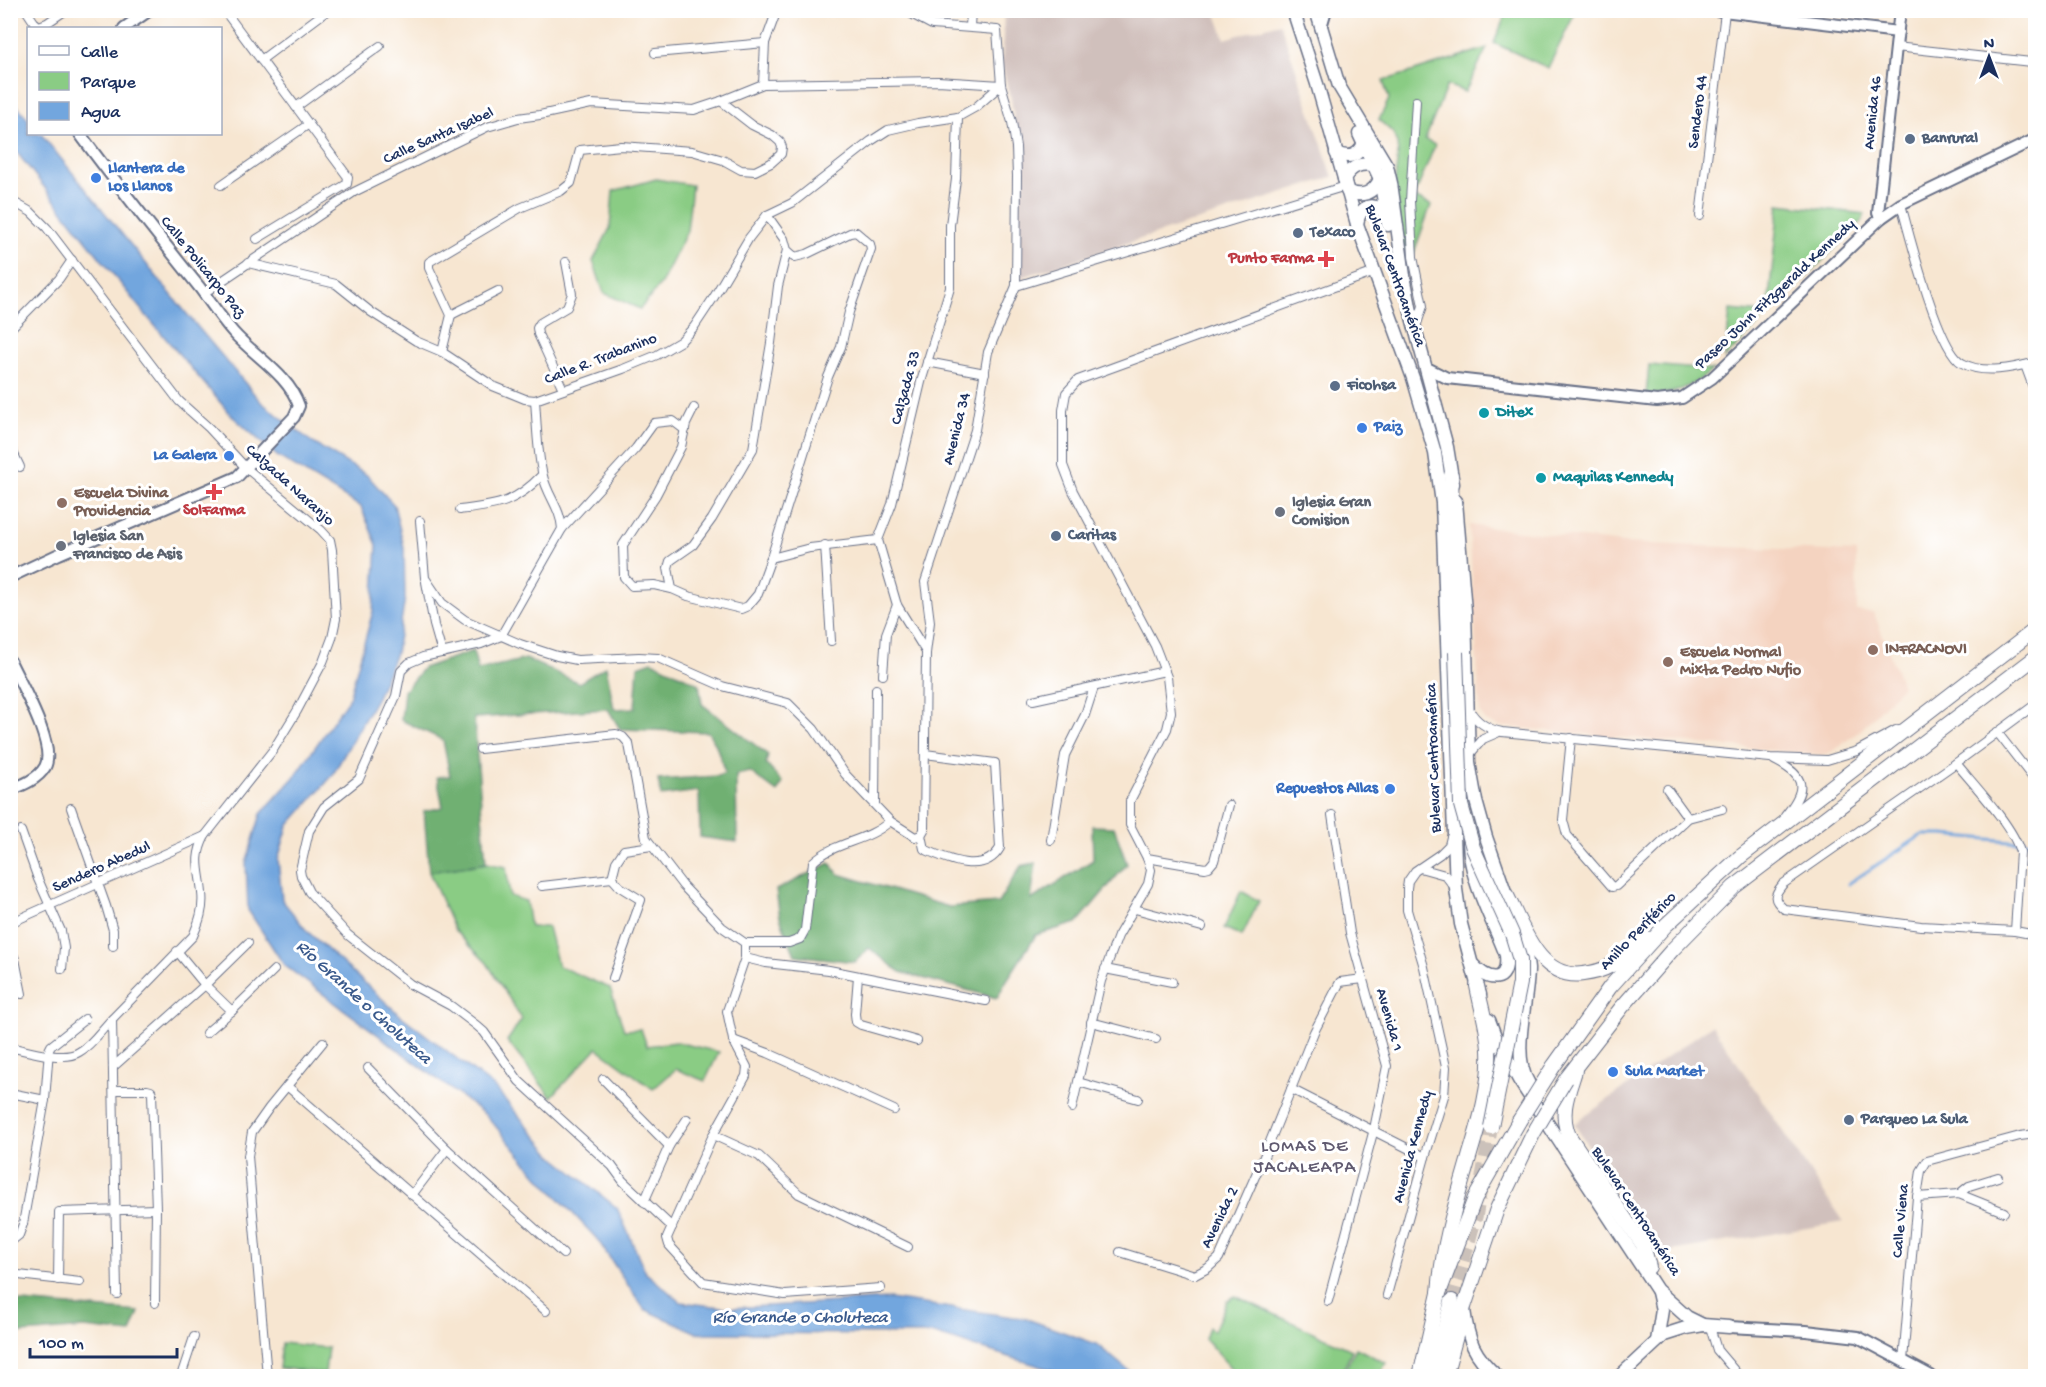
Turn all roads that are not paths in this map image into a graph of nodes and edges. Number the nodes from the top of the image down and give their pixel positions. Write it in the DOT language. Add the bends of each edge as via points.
graph roads {
  1 [pos="26,10"];
  2 [pos="66,10"];
  3 [pos="150,10"];
  4 [pos="224,10"];
  5 [pos="328,10"];
  6 [pos="777,10"];
  7 [pos="904,10"];
  8 [pos="970,10"];
  9 [pos="1293,10"];
  10 [pos="1316,10"];
  11 [pos="1326,10"];
  12 [pos="1900,10"];
  13 [pos="1720,11"];
  14 [pos="912,13"];
  15 [pos="125,27"];
  16 [pos="970,27"];
  17 [pos="1321,28"];
  18 [pos="1898,32"];
  19 [pos="765,43"];
  20 [pos="380,46"];
  21 [pos="1896,47"];
  22 [pos="655,53"];
  23 [pos="261,60"];
  24 [pos="2031,62"];
  25 [pos="763,84"];
  26 [pos="1001,85"];
  27 [pos="1339,86"];
  28 [pos="1416,100"];
  29 [pos="721,101"];
  30 [pos="296,107"];
  31 [pos="958,117"];
  32 [pos="309,124"];
  33 [pos="81,135"];
  34 [pos="2036,139"];
  35 [pos="1364,142"];
  36 [pos="1336,153"];
  37 [pos="1376,166"];
  38 [pos="1380,179"];
  39 [pos="221,185"];
  40 [pos="1346,185"];
  41 [pos="10,200"];
  42 [pos="1901,204"];
  43 [pos="767,215"];
  44 [pos="1700,216"];
  45 [pos="1881,218"];
  46 [pos="1387,220"];
  47 [pos="1357,224"];
  48 [pos="257,239"];
  49 [pos="787,250"];
  50 [pos="72,260"];
  51 [pos="566,262"];
  52 [pos="248,263"];
  53 [pos="1375,272"];
  54 [pos="1016,286"];
  55 [pos="498,291"];
  56 [pos="204,293"];
  57 [pos="451,315"];
  58 [pos="1415,328"];
  59 [pos="10,329"];
  60 [pos="442,352"];
  61 [pos="927,362"];
  62 [pos="2036,362"];
  63 [pos="2025,365"];
  64 [pos="985,373"];
  65 [pos="1430,378"];
  66 [pos="1447,378"];
  67 [pos="562,389"];
  68 [pos="2036,395"];
  69 [pos="535,400"];
  70 [pos="694,408"];
  71 [pos="685,430"];
  72 [pos="10,446"];
  73 [pos="249,464"];
  74 [pos="20,467"];
  75 [pos="542,475"];
  76 [pos="1451,475"];
  77 [pos="460,510"];
  78 [pos="420,521"];
  79 [pos="562,529"];
  80 [pos="878,540"];
  81 [pos="825,545"];
  82 [pos="771,558"];
  83 [pos="10,578"];
  84 [pos="425,578"];
  85 [pos="672,589"];
  86 [pos="897,605"];
  87 [pos="2036,629"];
  88 [pos="501,636"];
  89 [pos="831,641"];
  90 [pos="442,653"];
  91 [pos="926,653"];
  92 [pos="2034,659"];
  93 [pos="10,662"];
  94 [pos="1165,671"];
  95 [pos="883,675"];
  96 [pos="1094,687"];
  97 [pos="876,689"];
  98 [pos="1033,700"];
  99 [pos="2036,704"];
  100 [pos="1468,707"];
  101 [pos="1916,720"];
  102 [pos="1502,732"];
  103 [pos="1997,732"];
  104 [pos="1571,738"];
  105 [pos="480,748"];
  106 [pos="926,754"];
  107 [pos="1770,758"];
  108 [pos="1469,759"];
  109 [pos="1956,763"];
  110 [pos="2036,782"];
  111 [pos="1667,789"];
  112 [pos="10,790"];
  113 [pos="875,804"];
  114 [pos="1229,805"];
  115 [pos="71,808"];
  116 [pos="1722,809"];
  117 [pos="1332,815"];
  118 [pos="1688,818"];
  119 [pos="890,821"];
  120 [pos="1454,828"];
  121 [pos="21,831"];
  122 [pos="205,836"];
  123 [pos="921,836"];
  124 [pos="1768,836"];
  125 [pos="1051,840"];
  126 [pos="652,846"];
  127 [pos="1147,858"];
  128 [pos="1419,868"];
  129 [pos="612,878"];
  130 [pos="98,884"];
  131 [pos="542,886"];
  132 [pos="1456,889"];
  133 [pos="1507,896"];
  134 [pos="51,905"];
  135 [pos="1135,909"];
  136 [pos="10,923"];
  137 [pos="1666,924"];
  138 [pos="1202,927"];
  139 [pos="2015,931"];
  140 [pos="2036,935"];
  141 [pos="248,943"];
  142 [pos="745,943"];
  143 [pos="113,946"];
  144 [pos="10,948"];
  145 [pos="177,951"];
  146 [pos="745,958"];
  147 [pos="1471,963"];
  148 [pos="62,969"];
  149 [pos="1105,969"];
  150 [pos="274,970"];
  151 [pos="858,975"];
  152 [pos="613,978"];
  153 [pos="1363,979"];
  154 [pos="1172,982"];
  155 [pos="205,985"];
  156 [pos="1477,986"];
  157 [pos="22,994"];
  158 [pos="986,1001"];
  159 [pos="232,1011"];
  160 [pos="85,1019"];
  161 [pos="112,1019"];
  162 [pos="1091,1022"];
  163 [pos="206,1034"];
  164 [pos="1156,1039"];
  165 [pos="733,1040"];
  166 [pos="917,1041"];
  167 [pos="323,1042"];
  168 [pos="10,1047"];
  169 [pos="50,1055"];
  170 [pos="1578,1062"];
  171 [pos="113,1067"];
  172 [pos="368,1068"];
  173 [pos="603,1079"];
  174 [pos="1078,1082"];
  175 [pos="287,1086"];
  176 [pos="1291,1089"];
  177 [pos="114,1090"];
  178 [pos="10,1093"];
  179 [pos="1138,1099"];
  180 [pos="45,1100"];
  181 [pos="1072,1108"];
  182 [pos="894,1110"];
  183 [pos="687,1119"];
  184 [pos="1491,1127"];
  185 [pos="1374,1130"];
  186 [pos="2036,1134"];
  187 [pos="713,1135"];
  188 [pos="669,1146"];
  189 [pos="447,1149"];
  190 [pos="1425,1156"];
  191 [pos="1998,1177"];
  192 [pos="1959,1194"];
  193 [pos="412,1195"];
  194 [pos="1917,1197"];
  195 [pos="644,1202"];
  196 [pos="156,1209"];
  197 [pos="116,1211"];
  198 [pos="2004,1212"];
  199 [pos="672,1227"];
  200 [pos="10,1242"];
  201 [pos="908,1247"];
  202 [pos="1119,1252"];
  203 [pos="563,1254"];
  204 [pos="1649,1267"];
  205 [pos="10,1274"];
  206 [pos="58,1280"];
  207 [pos="80,1282"];
  208 [pos="881,1287"];
  209 [pos="1657,1290"];
  210 [pos="1439,1293"];
  211 [pos="117,1294"];
  212 [pos="1387,1295"];
  213 [pos="1328,1301"];
  214 [pos="155,1303"];
  215 [pos="1458,1304"];
  216 [pos="546,1311"];
  217 [pos="1707,1326"];
  218 [pos="1729,1327"];
  219 [pos="194,1337"];
  220 [pos="1657,1341"];
  221 [pos="1904,1360"];
  222 [pos="181,1377"];
  223 [pos="267,1377"];
  224 [pos="1420,1377"];
  225 [pos="1432,1377"];
  226 [pos="1445,1377"];
  227 [pos="1497,1377"];
  228 [pos="1620,1377"];
  229 [pos="1739,1377"];
  230 [pos="1931,1377"];
  1 -- 2 [label="street" via="39,26"];
  3 -- 15 [label="street"];
  4 -- 23 [label="street"];
  5 -- 23 [label="street"];
  6 -- 19 [label="street"];
  7 -- 14 [label="street"];
  8 -- 16 [label="street"];
  9 -- 36 [label="main road, Bulevar Centroamérica"];
  10 -- 17 [label="main road, Bulevar Centroamérica"];
  11 -- 17 [label="street"];
  12 -- 18 [label="street, Avenida 46"];
  13 -- 18 [label="street"];
  13 -- 44 [label="street, Sendero 44"];
  14 -- 16 [label="street" via="932,25"];
  16 -- 26 [label="street, Avenida 34" via="997,30"];
  17 -- 27 [label="main road, Bulevar Centroamérica"];
  18 -- 21 [label="street, Avenida 46"];
  19 -- 22 [label="street"];
  19 -- 25 [label="street"];
  20 -- 30 [label="street"];
  21 -- 24 [label="street"];
  21 -- 45 [label="street, Avenida 46" via="1878,213"];
  23 -- 30 [label="street"];
  25 -- 26 [label="street, Calle Santa Isabel" via="938,81"];
  25 -- 29 [label="street, Calle Santa Isabel"];
  26 -- 31 [label="street, Calle R. Trabanino"];
  26 -- 54 [label="street, Avenida 34" via="1016,147"];
  27 -- 35 [label="main road" via="1344,107"];
  27 -- 58 [label="main road, Bulevar Centroamérica" via="1387,166"];
  28 -- 58 [label="street" via="1410,201 1413,257 1423,306"];
  29 -- 52 [label="street, Calle Santa Isabel" via="694,110 591,104 486,127 354,192"];
  29 -- 57 [label="street" via="772,135 780,142 782,154 754,171 741,170 723,159 692,151 621,146 580,150 571,183 561,191 520,208 429,262"];
  30 -- 32 [label="street"];
  31 -- 43 [label="street, Calle R. Trabanino" via="888,130 792,203"];
  31 -- 61 [label="street, Calzada 33" via="950,288"];
  32 -- 39 [label="street"];
  32 -- 48 [label="street" via="348,177 347,184"];
  33 -- 56 [label="street, Calle Policarpo Paz"];
  34 -- 42 [label="street, Paseo John Fitzgerald Kennedy"];
  35 -- 36 [label="main road" via="1356,154"];
  35 -- 37 [label="main road"];
  36 -- 40 [label="main road, Bulevar Centroamérica"];
  37 -- 38 [label="main road"];
  37 -- 40 [label="main road" via="1353,167"];
  38 -- 40 [label="main road" via="1377,187 1363,195 1354,194"];
  38 -- 46 [label="main road"];
  40 -- 47 [label="main road, Bulevar Centroamérica"];
  40 -- 54 [label="street"];
  41 -- 50 [label="street, Calzada Naranjo" via="31,212"];
  42 -- 45 [label="street, Paseo John Fitzgerald Kennedy"];
  42 -- 63 [label="street" via="1930,306 1954,355 1973,367"];
  43 -- 49 [label="street"];
  43 -- 67 [label="street, Calle R. Trabanino" via="681,341 623,369"];
  45 -- 66 [label="street, Paseo John Fitzgerald Kennedy" via="1712,378 1682,398 1657,401"];
  46 -- 47 [label="main road" via="1375,206 1358,214"];
  46 -- 65 [label="main road" via="1407,321"];
  47 -- 53 [label="main road, Bulevar Centroamérica"];
  49 -- 82 [label="street" via="795,257 807,254 850,232 856,232 871,249"];
  49 -- 85 [label="street" via="753,449 693,545 670,561"];
  50 -- 59 [label="street" via="59,279"];
  50 -- 73 [label="street, Calzada Naranjo" via="179,401"];
  51 -- 67 [label="street" via="572,294 567,307 537,328"];
  52 -- 56 [label="street, Calle Santa Isabel"];
  52 -- 60 [label="street, Calle R. Trabanino" via="336,284 416,341"];
  53 -- 94 [label="street" via="1078,380 1066,393 1063,465"];
  53 -- 120 [label="main road, Bulevar Centroamérica" via="1435,453 1442,503"];
  54 -- 64 [label="street, Avenida 34" via="988,352"];
  55 -- 57 [label="street"];
  56 -- 73 [label="street, Calle Policarpo Paz" via="243,343 296,395 299,406 294,417"];
  57 -- 60 [label="street"];
  58 -- 65 [label="main road, Bulevar Centroamérica"];
  60 -- 69 [label="street, Calle R. Trabanino" via="493,386"];
  61 -- 64 [label="street"];
  61 -- 80 [label="street, Calzada 33" via="892,504"];
  62 -- 63 [label="street"];
  63 -- 68 [label="street"];
  64 -- 91 [label="street, Avenida 34" via="975,430 926,582 930,622"];
  65 -- 66 [label="street"];
  65 -- 66 [label="street, Paseo John Fitzgerald Kennedy"];
  65 -- 76 [label="main road, Bulevar Centroamérica"];
  67 -- 69 [label="street, Calle R. Trabanino"];
  69 -- 75 [label="street"];
  70 -- 71 [label="street"];
  71 -- 79 [label="street" via="673,421 654,423"];
  71 -- 85 [label="street" via="681,447 656,495 623,545 624,577 632,586"];
  72 -- 74 [label="street"];
  73 -- 83 [label="street" via="237,477"];
  73 -- 122 [label="street, Calzada Naranjo" via="330,540 336,619 323,662 297,711 273,750"];
  75 -- 77 [label="street" via="509,501"];
  75 -- 79 [label="street" via="560,514"];
  76 -- 100 [label="main road, Bulevar Centroamérica" via="1459,510"];
  76 -- 184 [label="highway, bridge" via="1461,805 1473,848 1520,960 1518,994"];
  78 -- 84 [label="street"];
  79 -- 88 [label="street"];
  80 -- 81 [label="street"];
  80 -- 86 [label="street"];
  81 -- 82 [label="street"];
  81 -- 89 [label="street"];
  82 -- 85 [label="street" via="758,594 741,609"];
  84 -- 88 [label="street" via="442,603 465,620"];
  84 -- 90 [label="street"];
  86 -- 91 [label="street"];
  86 -- 95 [label="street" via="886,634"];
  87 -- 101 [label="highway, Anillo Periférico"];
  88 -- 90 [label="street"];
  88 -- 113 [label="street" via="577,660 658,658 722,686 788,703 814,729 845,774"];
  90 -- 195 [label="street" via="409,663 402,671 396,696 359,779 324,807 309,831 301,876 309,892 348,935 410,984 451,1006 484,1032 519,1081 612,1166"];
  91 -- 106 [label="street, Avenida 34"];
  92 -- 170 [label="highway" via="1734,887 1672,949"];
  93 -- 112 [label="street" via="37,717 48,753 39,774"];
  94 -- 96 [label="street"];
  94 -- 127 [label="street" via="1171,712 1167,729 1130,801 1130,825"];
  96 -- 98 [label="street"];
  96 -- 125 [label="street" via="1065,755"];
  97 -- 113 [label="street"];
  99 -- 103 [label="street"];
  100 -- 102 [label="street" via="1478,722"];
  100 -- 108 [label="main road, Bulevar Centroamérica"];
  101 -- 107 [label="street" via="1839,758"];
  101 -- 124 [label="highway, Anillo Periférico"];
  102 -- 104 [label="street"];
  102 -- 108 [label="street" via="1483,739"];
  103 -- 109 [label="street"];
  103 -- 110 [label="street"];
  104 -- 107 [label="street"];
  104 -- 118 [label="street" via="1563,820 1567,835 1612,887"];
  105 -- 126 [label="street" via="616,734 623,737 629,744 646,838"];
  106 -- 123 [label="street, Avenida 34"];
  106 -- 123 [label="street" via="995,763 1000,848 996,856 965,864 924,849"];
  107 -- 124 [label="street" via="1791,768 1801,790 1797,802"];
  108 -- 133 [label="main road, Bulevar Centroamérica" via="1476,801"];
  108 -- 147 [label="main road" via="1469,853 1507,966 1496,978 1481,974"];
  109 -- 139 [label="street" via="2017,842 2020,852"];
  109 -- 139 [label="street" via="1783,884 1776,892 1776,903 1784,909 1909,924"];
  111 -- 118 [label="street"];
  113 -- 119 [label="street"];
  114 -- 127 [label="street" via="1209,867"];
  115 -- 130 [label="street"];
  116 -- 118 [label="street"];
  117 -- 153 [label="street, Avenida 1" via="1350,933"];
  119 -- 123 [label="street" via="915,837"];
  119 -- 142 [label="street" via="870,835 823,852 813,862 805,930 800,939 789,943"];
  120 -- 128 [label="street, Avenida Kennedy" via="1449,845"];
  120 -- 132 [label="main road, Bulevar Centroamérica"];
  121 -- 134 [label="street"];
  122 -- 130 [label="street, Sendero Abedul"];
  122 -- 145 [label="street" via="198,849 201,919 193,936"];
  124 -- 137 [label="highway, Anillo Periférico"];
  126 -- 129 [label="street" via="624,850"];
  126 -- 142 [label="street" via="722,927"];
  127 -- 135 [label="street" via="1151,870 1148,884"];
  128 -- 132 [label="street" via="1445,875"];
  128 -- 190 [label="street, Avenida Kennedy" via="1408,881 1407,910 1446,1067 1444,1096"];
  129 -- 131 [label="street"];
  129 -- 152 [label="street" via="641,900"];
  130 -- 134 [label="street, Sendero Abedul"];
  130 -- 143 [label="street" via="113,930"];
  132 -- 147 [label="main road, Bulevar Centroamérica"];
  133 -- 137 [label="highway" via="1540,957 1565,974 1595,973 1610,966"];
  133 -- 204 [label="main road, Bulevar Centroamérica" via="1527,962 1521,1056 1524,1075"];
  134 -- 136 [label="street, Sendero Abedul"];
  134 -- 148 [label="street" via="64,948"];
  135 -- 138 [label="street"];
  135 -- 149 [label="street" via="1118,936"];
  137 -- 210 [label="highway, Anillo Periférico, bridge" via="1610,987 1519,1121 1475,1198"];
  139 -- 140 [label="street"];
  141 -- 155 [label="street"];
  142 -- 146 [label="street"];
  144 -- 157 [label="street"];
  145 -- 155 [label="street"];
  145 -- 161 [label="street"];
  146 -- 151 [label="street"];
  146 -- 165 [label="street" via="727,1011"];
  147 -- 156 [label="main road, Bulevar Centroamérica"];
  149 -- 154 [label="street"];
  149 -- 162 [label="street"];
  150 -- 159 [label="street"];
  151 -- 158 [label="street"];
  151 -- 166 [label="street" via="856,1022"];
  153 -- 176 [label="street, Avenida 2" via="1340,982"];
  153 -- 185 [label="street, Avenida 1" via="1387,1066"];
  155 -- 159 [label="street"];
  155 -- 171 [label="street"];
  156 -- 209 [label="main road, Bulevar Centroamérica" via="1495,1036 1519,1080"];
  156 -- 210 [label="highway" via="1489,1049 1488,1077 1480,1122 1446,1240"];
  159 -- 163 [label="street"];
  160 -- 169 [label="street" via="51,1046"];
  161 -- 169 [label="street" via="81,1052"];
  161 -- 171 [label="street"];
  162 -- 164 [label="street"];
  162 -- 174 [label="street"];
  165 -- 182 [label="street"];
  165 -- 187 [label="street" via="747,1067 746,1076"];
  167 -- 175 [label="street"];
  168 -- 169 [label="street"];
  169 -- 180 [label="street"];
  170 -- 204 [label="highway" via="1563,1111 1565,1127 1643,1245"];
  170 -- 215 [label="highway, bridge" via="1533,1134"];
  171 -- 177 [label="street"];
  172 -- 189 [label="street"];
  173 -- 188 [label="street"];
  174 -- 179 [label="street"];
  174 -- 181 [label="street"];
  175 -- 193 [label="street"];
  175 -- 223 [label="street" via="252,1132 248,1156"];
  176 -- 185 [label="street"];
  176 -- 202 [label="street, Avenida 2" via="1219,1258 1195,1275"];
  177 -- 196 [label="street" via="152,1093"];
  177 -- 197 [label="street"];
  178 -- 180 [label="street"];
  180 -- 200 [label="street" via="23,1224 20,1235"];
  183 -- 188 [label="street"];
  185 -- 190 [label="street"];
  185 -- 213 [label="street, Avenida 1"];
  186 -- 194 [label="street, Calle Viena" via="1927,1161 1921,1171"];
  187 -- 199 [label="street"];
  187 -- 201 [label="street" via="759,1156 799,1194"];
  188 -- 195 [label="street"];
  189 -- 193 [label="street"];
  189 -- 203 [label="street"];
  190 -- 212 [label="street, Avenida Kennedy"];
  191 -- 192 [label="street" via="1969,1185"];
  192 -- 194 [label="street"];
  192 -- 198 [label="street"];
  193 -- 216 [label="street"];
  194 -- 221 [label="street, Calle Viena"];
  195 -- 199 [label="street"];
  196 -- 197 [label="street"];
  196 -- 214 [label="street"];
  197 -- 206 [label="street" via="59,1212"];
  197 -- 211 [label="street"];
  199 -- 208 [label="street" via="667,1238 669,1245 703,1282 785,1295"];
  204 -- 218 [label="main road, Bulevar Centroamérica" via="1680,1305 1705,1320"];
  205 -- 206 [label="street"];
  206 -- 207 [label="street"];
  209 -- 217 [label="main road, Bulevar Centroamérica" via="1687,1317"];
  209 -- 220 [label="main road" via="1662,1310"];
  210 -- 224 [label="highway, Anillo Periférico"];
  215 -- 225 [label="highway"];
  215 -- 226 [label="highway"];
  215 -- 227 [label="main road" via="1474,1352"];
  217 -- 218 [label="main road"];
  217 -- 220 [label="main road" via="1675,1331"];
  217 -- 229 [label="street" via="1717,1350"];
  218 -- 221 [label="street" via="1858,1337"];
  219 -- 222 [label="street"];
  220 -- 228 [label="main road"];
  221 -- 230 [label="street"];
}
